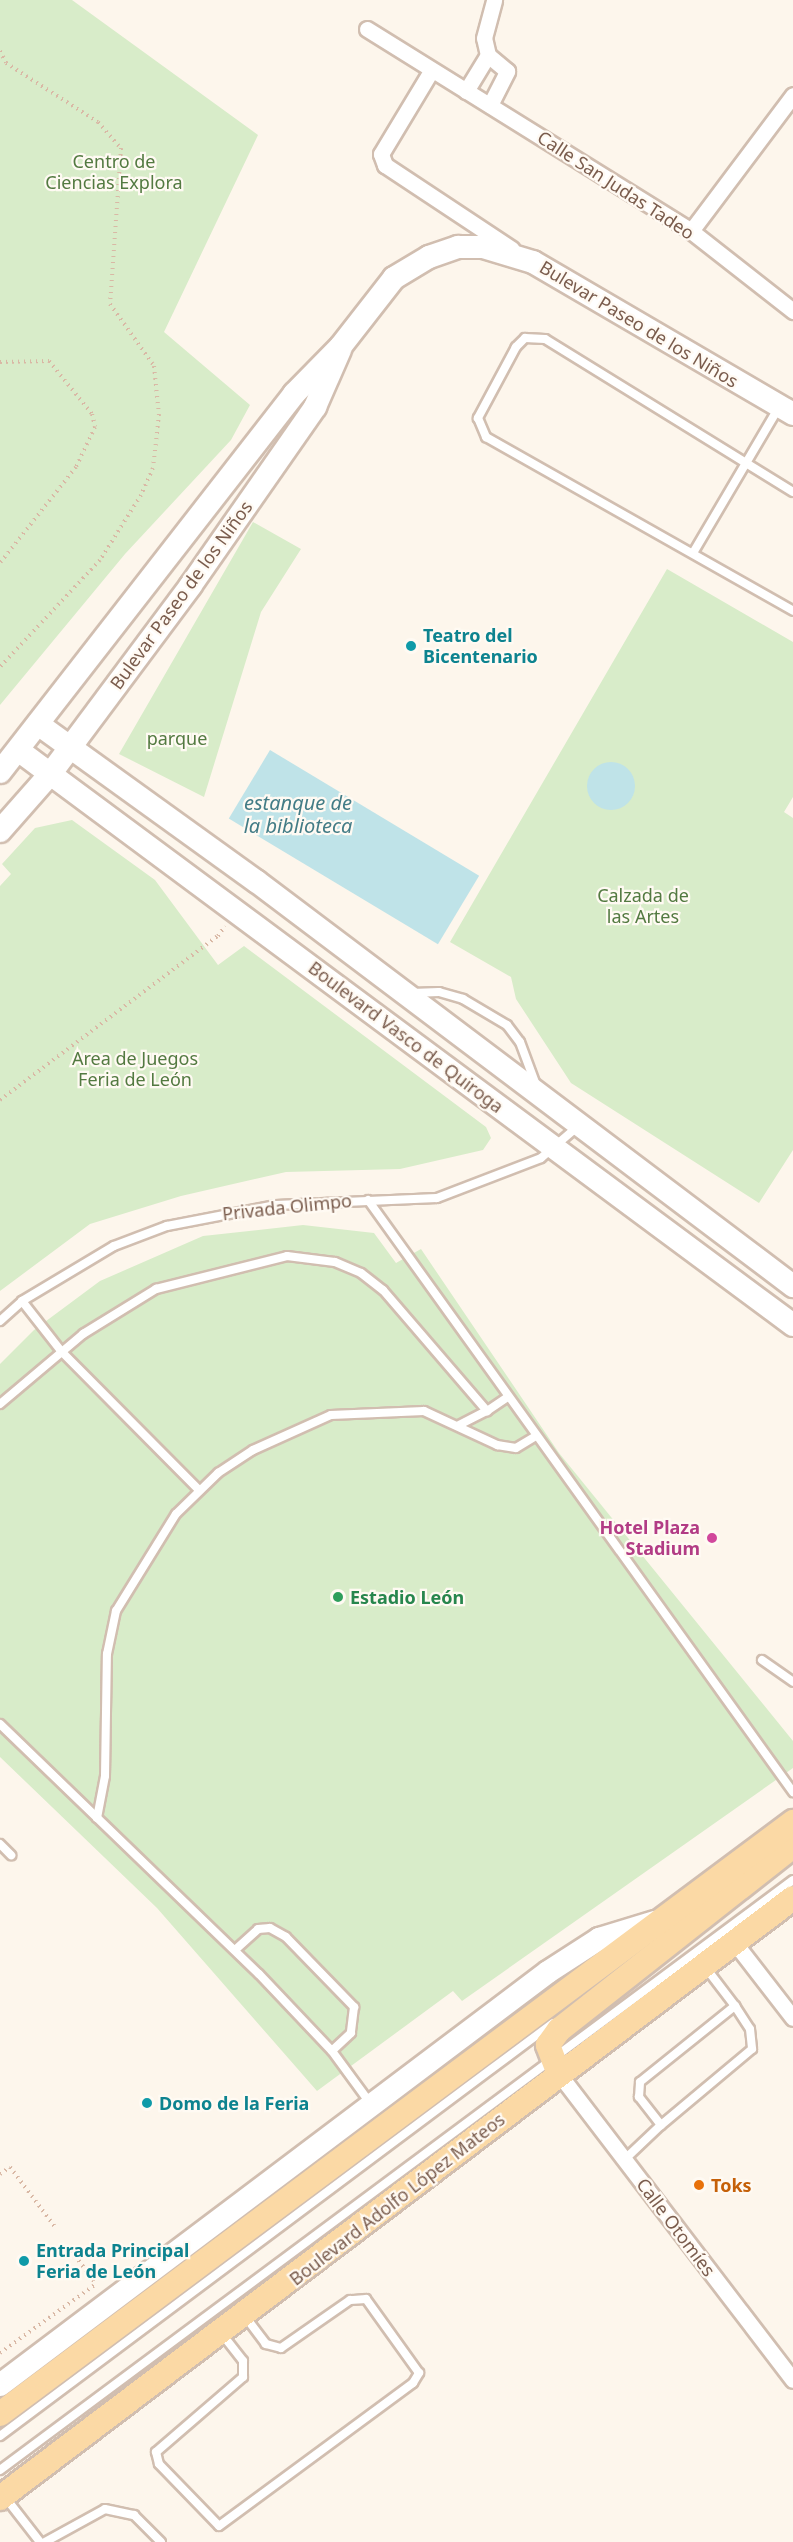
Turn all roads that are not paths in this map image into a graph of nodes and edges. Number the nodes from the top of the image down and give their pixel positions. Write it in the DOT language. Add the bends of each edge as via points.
graph roads {
  1 [pos="494,0"];
  2 [pos="367,29"];
  3 [pos="488,55"];
  4 [pos="431,71"];
  5 [pos="466,91"];
  6 [pos="793,96"];
  7 [pos="490,105"];
  8 [pos="691,231"];
  9 [pos="533,261"];
  10 [pos="793,311"];
  11 [pos="341,346"];
  12 [pos="786,411"];
  13 [pos="746,465"];
  14 [pos="793,492"];
  15 [pos="693,553"];
  16 [pos="793,611"];
  17 [pos="38,724"];
  18 [pos="71,746"];
  19 [pos="18,750"];
  20 [pos="0,772"];
  21 [pos="51,773"];
  22 [pos="0,831"];
  23 [pos="403,993"];
  24 [pos="537,1093"];
  25 [pos="580,1124"];
  26 [pos="557,1150"];
  27 [pos="368,1200"];
  28 [pos="793,1286"];
  29 [pos="22,1301"];
  30 [pos="0,1321"];
  31 [pos="793,1325"];
  32 [pos="61,1351"];
  33 [pos="508,1397"];
  34 [pos="0,1404"];
  35 [pos="487,1411"];
  36 [pos="459,1425"];
  37 [pos="536,1436"];
  38 [pos="199,1490"];
  39 [pos="762,1660"];
  40 [pos="793,1682"];
  41 [pos="0,1724"];
  42 [pos="793,1792"];
  43 [pos="793,1807"];
  44 [pos="97,1818"];
  45 [pos="793,1822"];
  46 [pos="793,1841"];
  47 [pos="0,1844"];
  48 [pos="764,1845"];
  49 [pos="793,1846"];
  50 [pos="11,1856"];
  51 [pos="793,1880"];
  52 [pos="793,1898"];
  53 [pos="664,1920"];
  54 [pos="734,1942"];
  55 [pos="235,1950"];
  56 [pos="703,1964"];
  57 [pos="735,2006"];
  58 [pos="793,2018"];
  59 [pos="332,2051"];
  60 [pos="554,2068"];
  61 [pos="372,2106"];
  62 [pos="661,2125"];
  63 [pos="624,2160"];
  64 [pos="245,2315"];
  65 [pos="221,2333"];
  66 [pos="793,2380"];
  67 [pos="0,2385"];
  68 [pos="0,2414"];
  69 [pos="0,2436"];
  70 [pos="0,2470"];
  71 [pos="1,2495"];
  72 [pos="43,2542"];
  73 [pos="161,2542"];
  1 -- 3 [label="street" via="484,38"];
  2 -- 4 [label="street, Calle San Judas Tadeo"];
  3 -- 5 [label="street"];
  3 -- 7 [label="street" via="507,71"];
  4 -- 5 [label="street, Calle San Judas Tadeo"];
  4 -- 9 [label="street" via="381,154 385,165"];
  5 -- 7 [label="street, Calle San Judas Tadeo"];
  6 -- 8 [label="street"];
  7 -- 8 [label="street, Calle San Judas Tadeo"];
  8 -- 10 [label="street, Calle San Judas Tadeo"];
  9 -- 11 [label="street, Bulevar Paseo de los Niños" via="483,247 458,247 429,257 394,278"];
  9 -- 12 [label="street, Bulevar Paseo de los Niños"];
  11 -- 17 [label="street, Bulevar Paseo de los Niños" via="294,394"];
  11 -- 18 [label="street, Bulevar Paseo de los Niños" via="315,407"];
  12 -- 13 [label="lane"];
  13 -- 14 [label="lane"];
  13 -- 15 [label="lane"];
  13 -- 15 [label="lane" via="545,339 525,338 516,347 478,418 486,437"];
  15 -- 16 [label="lane"];
  17 -- 18 [label="street, Boulevard Vasco de Quiroga"];
  17 -- 19 [label="street, Bulevar Paseo de los Niños"];
  18 -- 21 [label="street, Bulevar Paseo de los Niños"];
  18 -- 23 [label="street, Boulevard Vasco de Quiroga"];
  19 -- 20 [label="street, Bulevar Paseo de los Niños"];
  19 -- 21 [label="street, Boulevard Vasco de Quiroga"];
  21 -- 22 [label="street, Bulevar Paseo de los Niños"];
  21 -- 26 [label="street, Boulevard Vasco de Quiroga"];
  23 -- 24 [label="street, Boulevard Vasco de Quiroga"];
  23 -- 24 [label="lane" via="438,992 488,1011 520,1042"];
  24 -- 25 [label="street, Boulevard Vasco de Quiroga"];
  25 -- 26 [label="lane, Privada Olimpo"];
  25 -- 28 [label="street, Boulevard Vasco de Quiroga"];
  26 -- 27 [label="lane, Privada Olimpo" via="478,1186 436,1198"];
  26 -- 31 [label="street, Boulevard Vasco de Quiroga"];
  27 -- 29 [label="lane, Privada Olimpo" via="276,1205 167,1226 114,1246"];
  27 -- 33 [label="lane"];
  29 -- 30 [label="lane, Privada Olimpo"];
  29 -- 32 [label="lane"];
  32 -- 34 [label="lane"];
  32 -- 35 [label="lane" via="156,1289 287,1256 335,1262 383,1290"];
  32 -- 38 [label="lane"];
  33 -- 35 [label="lane"];
  33 -- 37 [label="lane"];
  35 -- 36 [label="lane"];
  36 -- 37 [label="lane" via="497,1445 516,1448"];
  36 -- 38 [label="lane" via="424,1411 331,1415 253,1450"];
  37 -- 42 [label="lane"];
  38 -- 44 [label="lane" via="149,1553 116,1611 107,1654 106,1770"];
  39 -- 40 [label="lane"];
  41 -- 44 [label="lane"];
  43 -- 48 [label="street"];
  44 -- 55 [label="lane"];
  45 -- 48 [label="main road"];
  46 -- 69 [label="lane"];
  47 -- 50 [label="lane"];
  48 -- 53 [label="main road"];
  49 -- 60 [label="main road" via="559,2030 548,2045"];
  51 -- 60 [label="lane"];
  52 -- 54 [label="main road, Boulevard Adolfo López Mateos"];
  53 -- 61 [label="street" via="599,1939"];
  53 -- 68 [label="main road"];
  54 -- 56 [label="main road, Boulevard Adolfo López Mateos"];
  54 -- 58 [label="street"];
  55 -- 59 [label="lane"];
  55 -- 59 [label="lane" via="258,1929 270,1928 286,1937 354,2007 351,2033"];
  56 -- 57 [label="lane"];
  56 -- 60 [label="main road, Boulevard Adolfo López Mateos"];
  57 -- 62 [label="lane" via="753,2038 752,2049"];
  57 -- 62 [label="lane" via="640,2082 639,2097"];
  59 -- 61 [label="lane"];
  60 -- 63 [label="street, Calle Otomíes"];
  60 -- 64 [label="main road, Boulevard Adolfo López Mateos"];
  60 -- 70 [label="lane"];
  61 -- 67 [label="street"];
  62 -- 63 [label="lane"];
  63 -- 66 [label="street, Calle Otomíes"];
  64 -- 65 [label="main road, Boulevard Adolfo López Mateos"];
  64 -- 65 [label="lane" via="266,2344 281,2348 350,2300 366,2299 419,2373 395,2397 219,2526 166,2472 156,2452 243,2377 243,2361"];
  65 -- 71 [label="main road, Boulevard Adolfo López Mateos"];
  71 -- 72 [label="lane"];
  72 -- 73 [label="lane" via="105,2509 118,2509 142,2521"];
}
